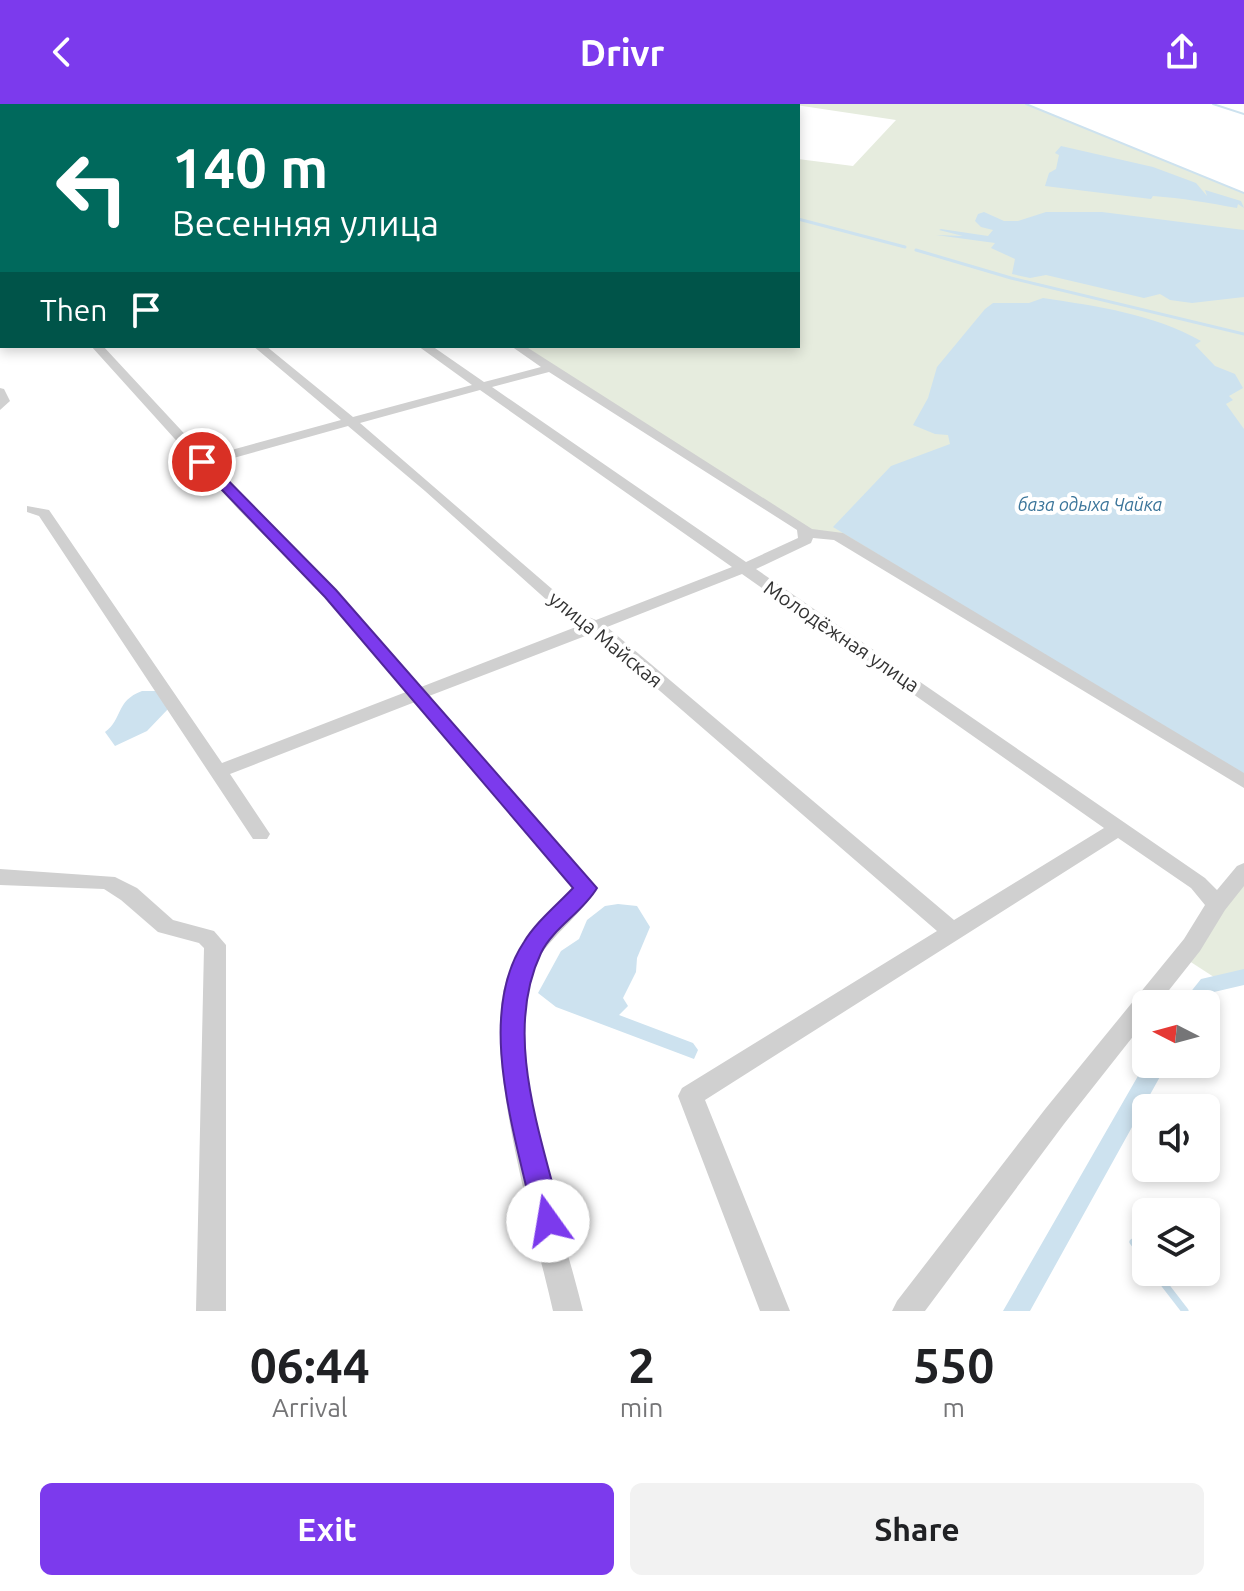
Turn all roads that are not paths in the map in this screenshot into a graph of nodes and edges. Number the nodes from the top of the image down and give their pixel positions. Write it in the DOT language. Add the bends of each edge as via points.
graph roads {
  1 [pos="99,348"];
  2 [pos="261,348"];
  3 [pos="427,348"];
  4 [pos="520,348"];
  5 [pos="553,367"];
  6 [pos="481,388"];
  7 [pos="0,392"];
  8 [pos="0,406"];
  9 [pos="349,422"];
  10 [pos="202,462"];
  11 [pos="32,509"];
  12 [pos="807,533"];
  13 [pos="742,569"];
  14 [pos="594,625"];
  15 [pos="419,694"];
  16 [pos="219,771"];
  17 [pos="1244,782"];
  18 [pos="1118,828"];
  19 [pos="260,834"];
  20 [pos="1244,871"];
  21 [pos="0,877"];
  22 [pos="1217,904"];
  23 [pos="953,932"];
  24 [pos="211,1311"];
  25 [pos="568,1311"];
  26 [pos="775,1311"];
  27 [pos="907,1311"];
  1 -- 10 [label="street"];
  2 -- 9 [label="street, улица Майская"];
  3 -- 6 [label="street, Молодёжная улица"];
  4 -- 5 [label="street"];
  5 -- 6 [label="street"];
  5 -- 12 [label="street"];
  6 -- 9 [label="street"];
  6 -- 13 [label="street, Молодёжная улица"];
  7 -- 8 [label="street"];
  9 -- 10 [label="street"];
  9 -- 14 [label="street, улица Майская" via="575,617"];
  10 -- 15 [label="street" via="331,594"];
  11 -- 16 [label="street" via="44,513"];
  12 -- 13 [label="street" via="804,541"];
  12 -- 17 [label="street" via="838,536"];
  13 -- 14 [label="street"];
  13 -- 18 [label="street, Молодёжная улица"];
  14 -- 15 [label="street"];
  14 -- 23 [label="street, улица Майская"];
  15 -- 16 [label="street"];
  15 -- 25 [label="street" via="586,888 532,946 516,984 511,1018 521,1100"];
  16 -- 19 [label="street"];
  18 -- 22 [label="street, Молодёжная улица" via="1198,883"];
  18 -- 23 [label="street"];
  20 -- 22 [label="street"];
  21 -- 24 [label="street" via="108,882 166,926 206,937 215,945"];
  22 -- 27 [label="street" via="1192,945"];
  23 -- 26 [label="street" via="691,1096"];
}
